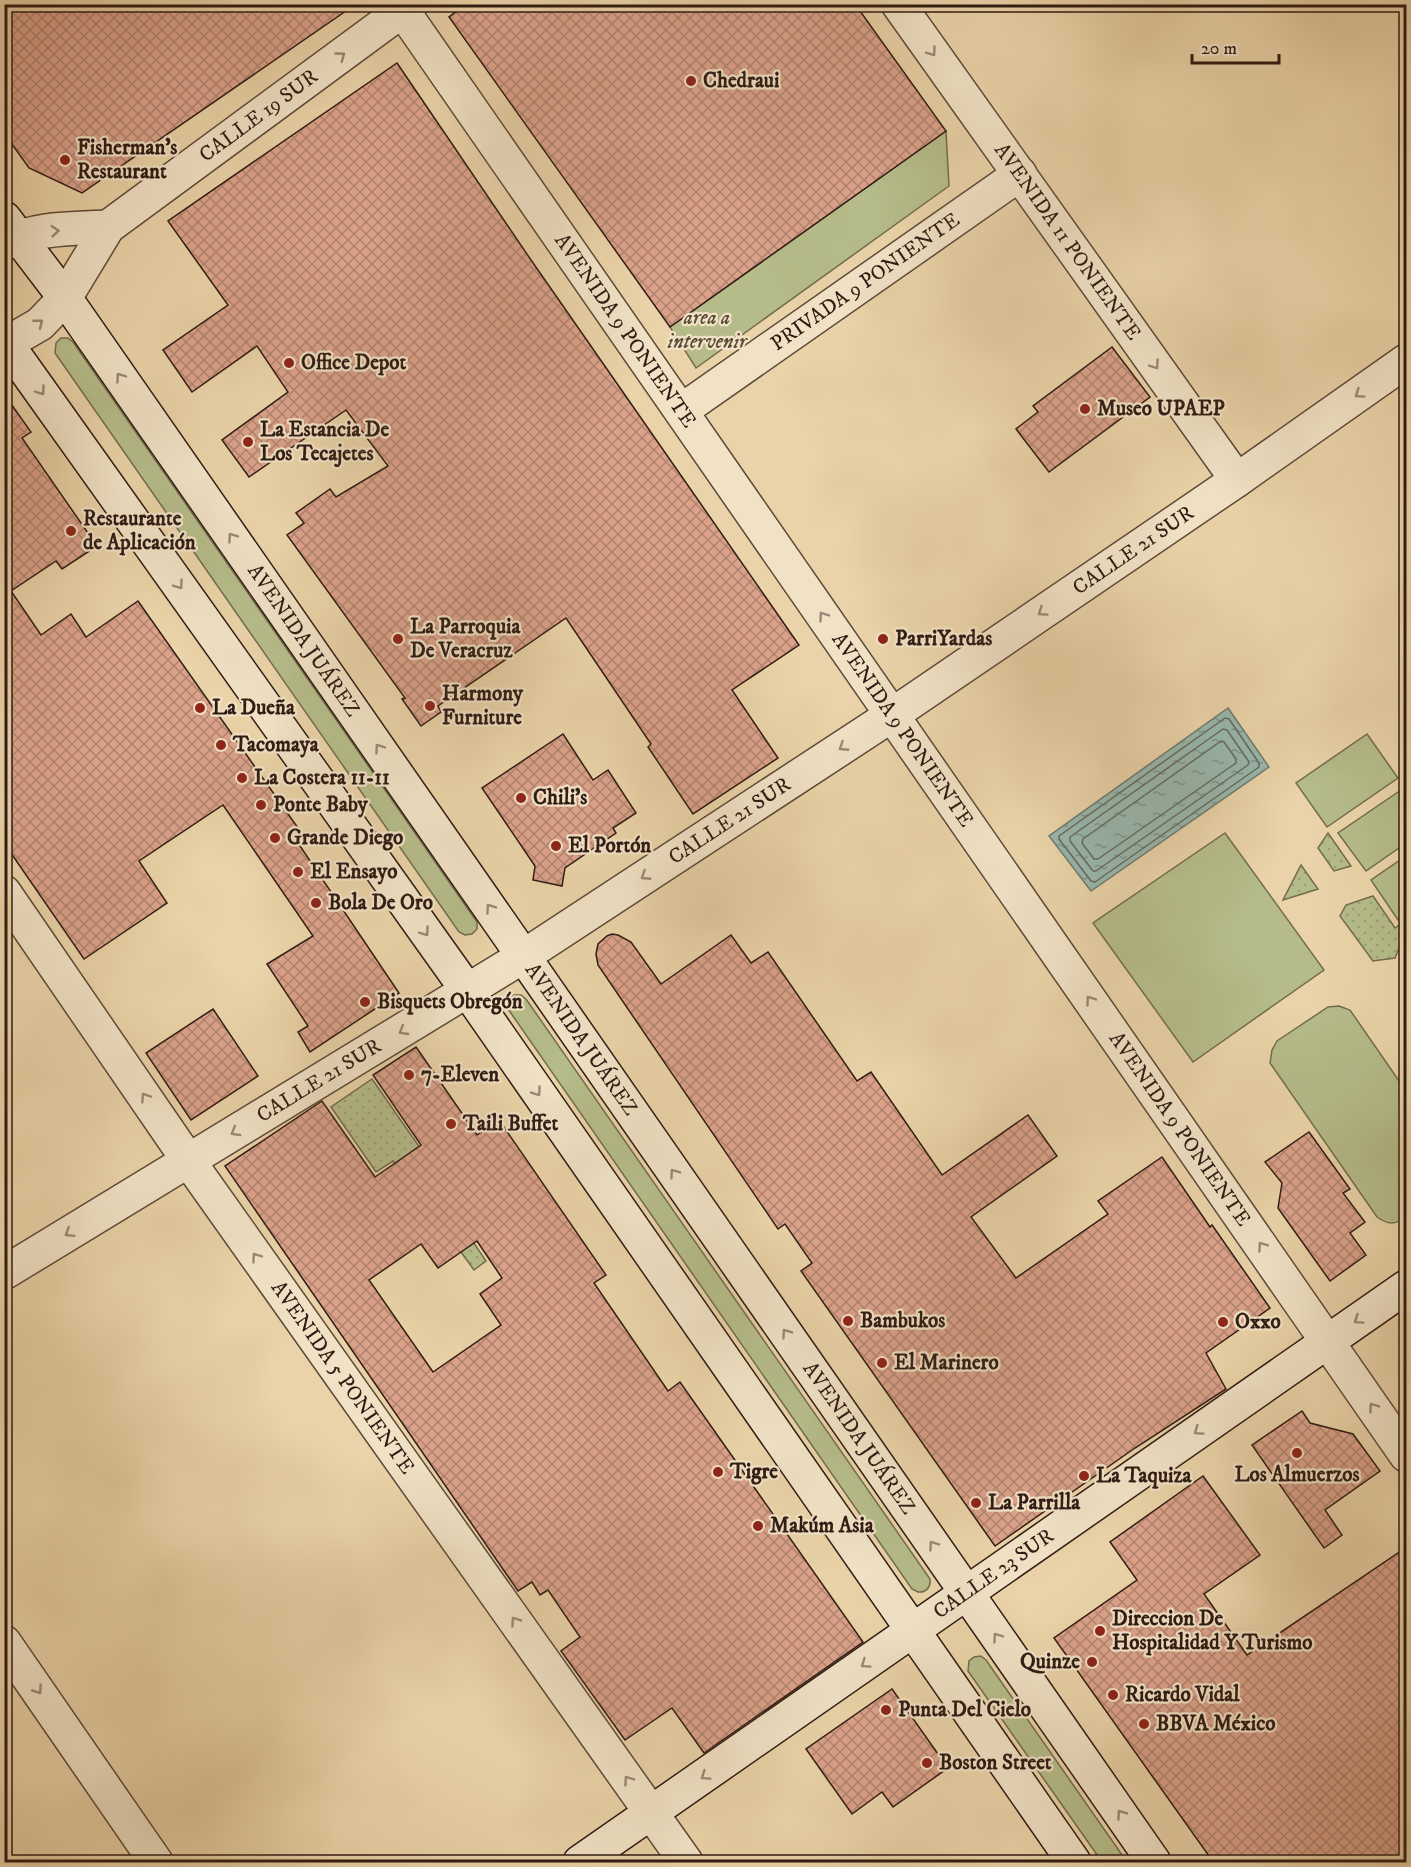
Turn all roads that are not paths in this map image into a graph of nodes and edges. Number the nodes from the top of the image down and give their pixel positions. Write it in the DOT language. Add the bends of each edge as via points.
graph roads {
  1 [pos="898,4"];
  2 [pos="404,6"];
  3 [pos="1020,174"];
  4 [pos="108,227"];
  5 [pos="9,233"];
  6 [pos="65,298"];
  7 [pos="6,343"];
  8 [pos="1407,361"];
  9 [pos="681,411"];
  10 [pos="1237,480"];
  11 [pos="892,715"];
  12 [pos="4,892"];
  13 [pos="524,956"];
  14 [pos="467,990"];
  15 [pos="188,1160"];
  16 [pos="4,1273"];
  17 [pos="1407,1287"];
  18 [pos="1328,1341"];
  19 [pos="1407,1455"];
  20 [pos="966,1593"];
  21 [pos="913,1630"];
  22 [pos="4,1642"];
  23 [pos="651,1813"];
  24 [pos="156,1863"];
  25 [pos="580,1863"];
  26 [pos="686,1863"];
  27 [pos="1074,1863"];
  28 [pos="1154,1863"];
  1 -- 3 [label="street, AVENIDA 11 PONIENTE, one-way"];
  4 -- 2 [label="street, CALLE 19 SUR, one-way"];
  2 -- 9 [label="street, AVENIDA 9 PONIENTE"];
  3 -- 9 [label="street, PRIVADA 9 PONIENTE"];
  3 -- 10 [label="street, AVENIDA 11 PONIENTE, one-way"];
  5 -- 4 [label="street, one-way"];
  4 -- 6 [label="street, CALLE 19 SUR"];
  5 -- 6 [label="street, AVENIDA JUÁREZ"];
  7 -- 6 [label="street, CALLE 19 SUR, one-way" via="40,324"];
  13 -- 6 [label="street, AVENIDA JUÁREZ, one-way"];
  7 -- 14 [label="street, one-way"];
  8 -- 10 [label="street, CALLE 21 SUR, one-way"];
  11 -- 9 [label="street, AVENIDA 9 PONIENTE, one-way"];
  10 -- 11 [label="street, CALLE 21 SUR, one-way"];
  11 -- 13 [label="street, CALLE 21 SUR, one-way"];
  18 -- 11 [label="street, AVENIDA 9 PONIENTE, one-way"];
  15 -- 12 [label="street, AVENIDA 5 PONIENTE, one-way"];
  13 -- 14 [label="street, CALLE 21 SUR"];
  20 -- 13 [label="street, AVENIDA JUÁREZ, one-way"];
  14 -- 15 [label="street, CALLE 21 SUR, one-way"];
  14 -- 21 [label="street, one-way"];
  15 -- 16 [label="street, CALLE 21 SUR, one-way"];
  23 -- 15 [label="street, AVENIDA 5 PONIENTE, one-way"];
  17 -- 18 [label="street, CALLE 23 SUR, one-way"];
  19 -- 18 [label="street, AVENIDA 9 PONIENTE, one-way"];
  18 -- 20 [label="street, CALLE 23 SUR, one-way"];
  20 -- 21 [label="street, CALLE 23 SUR"];
  28 -- 20 [label="street, AVENIDA JUÁREZ, one-way"];
  21 -- 23 [label="street, CALLE 23 SUR, one-way"];
  21 -- 27 [label="street"];
  22 -- 24 [label="street, one-way"];
  23 -- 25 [label="street, CALLE 23 SUR"];
  23 -- 26 [label="street, AVENIDA 5 PONIENTE"];
}
